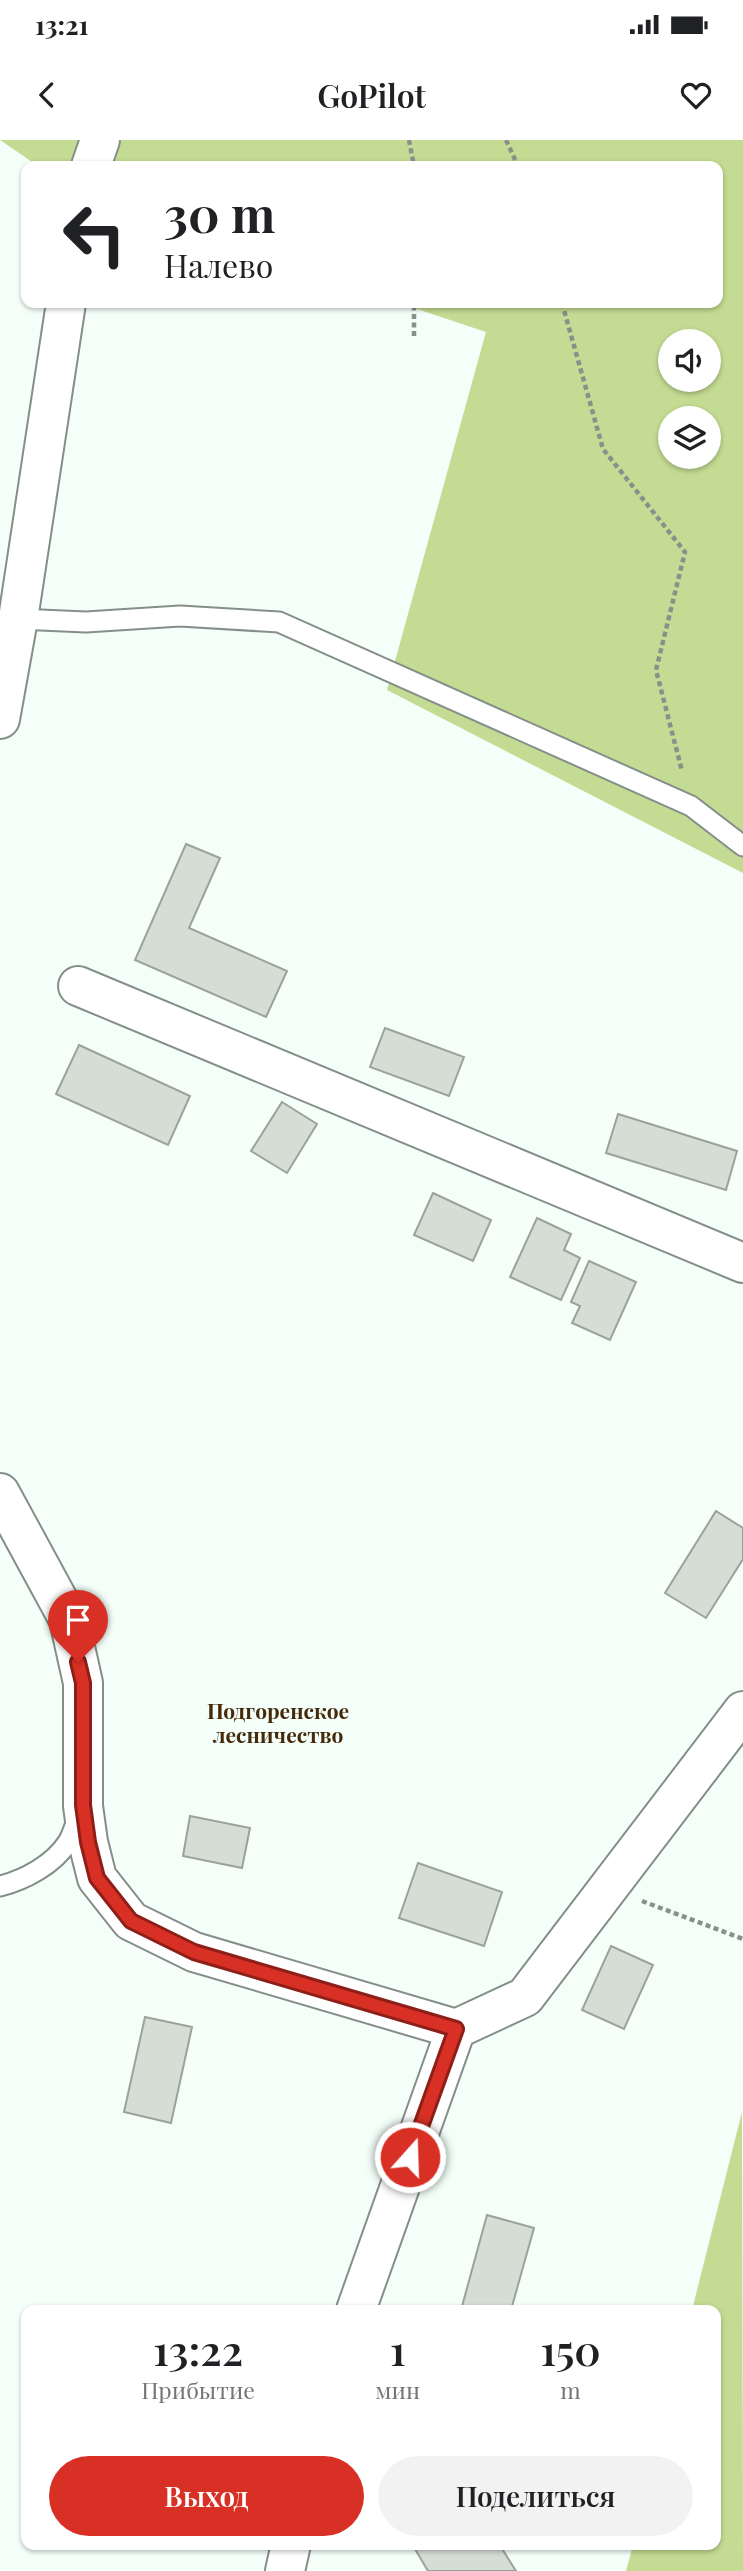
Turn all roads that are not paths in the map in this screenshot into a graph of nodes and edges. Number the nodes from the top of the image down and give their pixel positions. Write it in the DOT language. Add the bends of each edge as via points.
graph roads {
  1 [pos="100,140"];
  2 [pos="93,161"];
  3 [pos="65,308"];
  4 [pos="18,619"];
  5 [pos="0,719"];
  6 [pos="743,846"];
  7 [pos="78,986"];
  8 [pos="743,1263"];
  9 [pos="0,1493"];
  10 [pos="743,1711"];
  11 [pos="83,1805"];
  12 [pos="0,1886"];
  13 [pos="456,2029"];
  14 [pos="358,2305"];
  15 [pos="290,2550"];
  16 [pos="285,2571"];
  1 -- 2 [label="street"];
  3 -- 4 [label="street"];
  4 -- 5 [label="street"];
  4 -- 6 [label="lane" via="86,622 180,616 279,622 691,806"];
  7 -- 8 [label="street"];
  9 -- 11 [label="street" via="69,1620 83,1683"];
  10 -- 13 [label="street" via="525,1997"];
  11 -- 12 [label="lane" via="68,1842 42,1868"];
  11 -- 13 [label="street" via="97,1878 131,1921 194,1952"];
  13 -- 14 [label="street"];
  15 -- 16 [label="street"];
}
